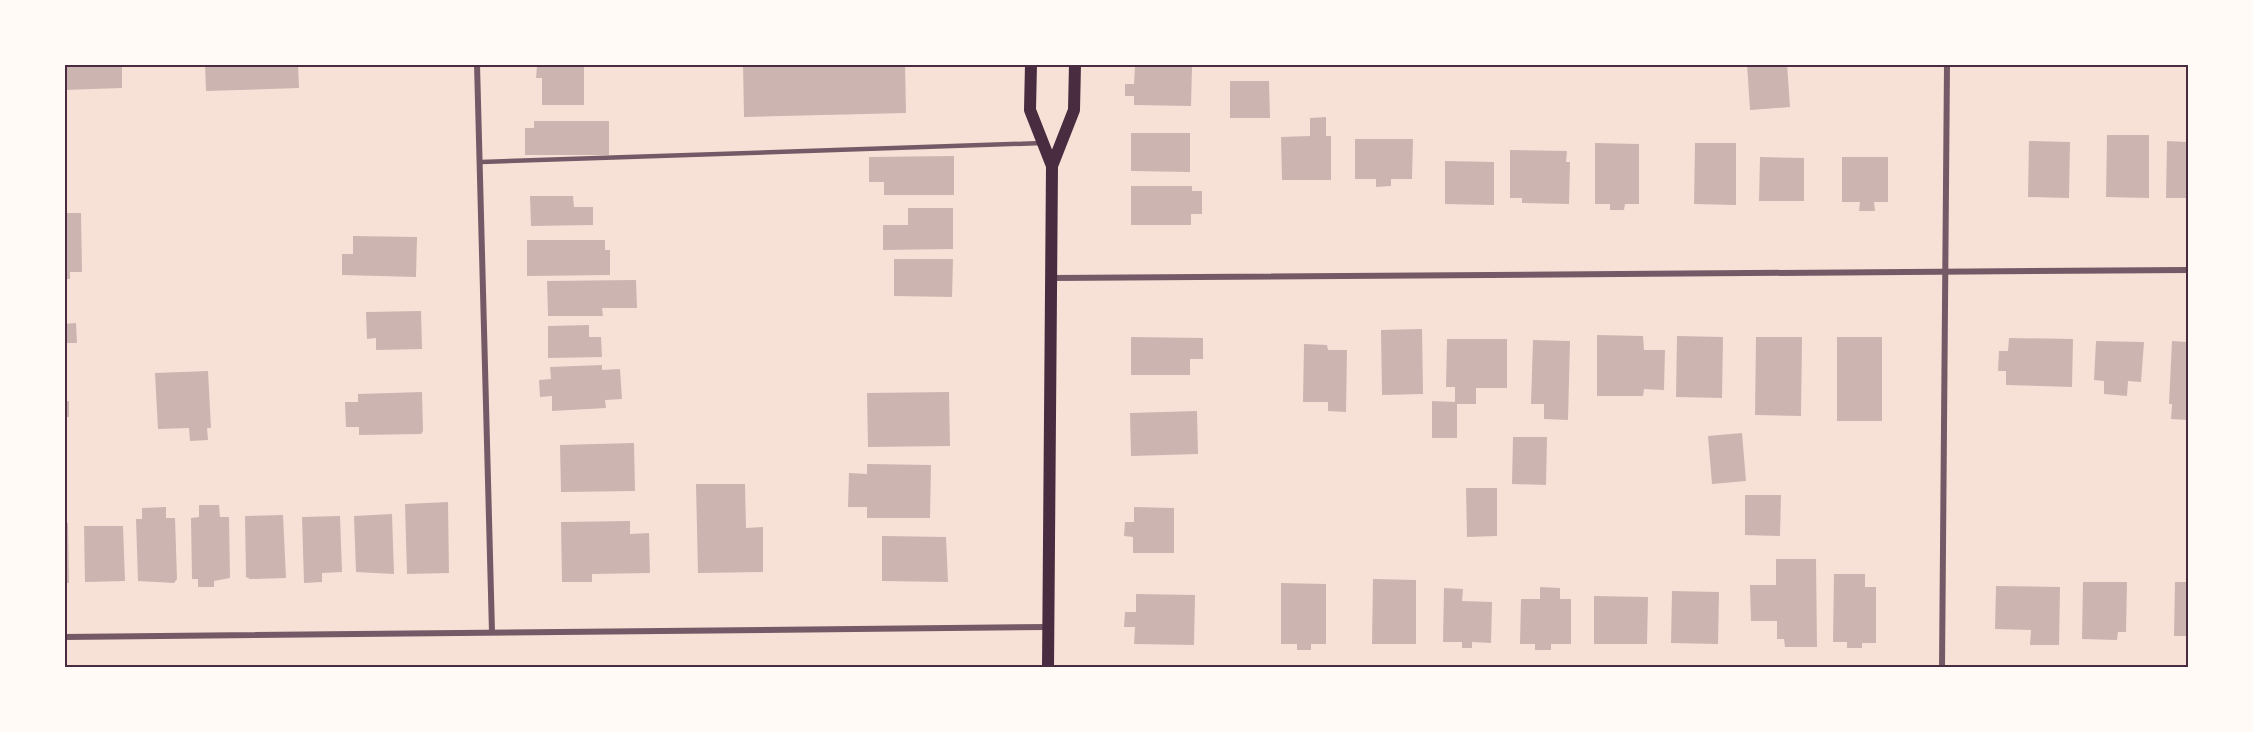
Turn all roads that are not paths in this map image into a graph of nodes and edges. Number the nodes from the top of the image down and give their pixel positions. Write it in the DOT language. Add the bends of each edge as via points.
graph roads {
  1 [pos="477,64"];
  2 [pos="1031,64"];
  3 [pos="1076,64"];
  4 [pos="1947,64"];
  5 [pos="1043,143"];
  6 [pos="481,162"];
  7 [pos="1052,166"];
  8 [pos="1946,270"];
  9 [pos="2188,270"];
  10 [pos="1052,278"];
  11 [pos="1048,627"];
  12 [pos="492,632"];
  13 [pos="64,637"];
  14 [pos="1048,668"];
  15 [pos="1942,668"];
  1 -- 6 [label="street"];
  2 -- 5 [label="main road" via="1030,110"];
  3 -- 7 [label="main road" via="1074,110"];
  4 -- 8 [label="street"];
  5 -- 6 [label="lane"];
  5 -- 7 [label="main road"];
  6 -- 12 [label="street"];
  7 -- 10 [label="main road"];
  8 -- 9 [label="street"];
  8 -- 10 [label="street"];
  8 -- 15 [label="street"];
  10 -- 11 [label="main road"];
  11 -- 12 [label="street"];
  11 -- 14 [label="main road"];
  12 -- 13 [label="street"];
}
